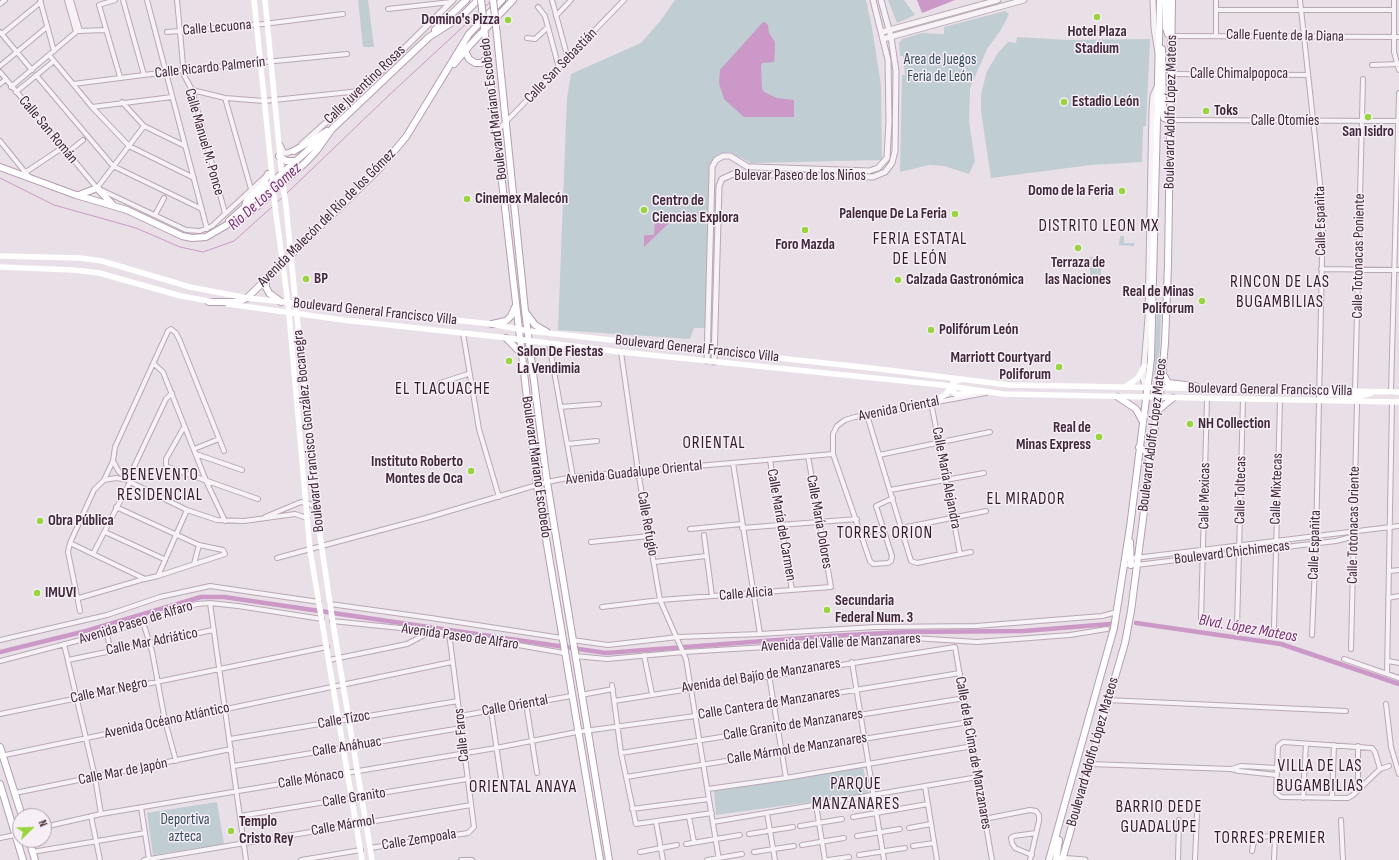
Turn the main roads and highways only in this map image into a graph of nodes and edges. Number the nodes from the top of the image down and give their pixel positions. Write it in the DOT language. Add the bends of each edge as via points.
graph roads {
  1 [pos="254,0"];
  2 [pos="265,0"];
  3 [pos="466,0"];
  4 [pos="478,0"];
  5 [pos="481,0"];
  6 [pos="493,0"];
  7 [pos="502,0"];
  8 [pos="513,0"];
  9 [pos="1160,0"];
  10 [pos="1166,0"];
  11 [pos="1172,0"];
  12 [pos="502,12"];
  13 [pos="495,17"];
  14 [pos="484,28"];
  15 [pos="1158,32"];
  16 [pos="497,33"];
  17 [pos="1172,36"];
  18 [pos="429,37"];
  19 [pos="470,45"];
  20 [pos="464,51"];
  21 [pos="487,51"];
  22 [pos="488,58"];
  23 [pos="437,86"];
  24 [pos="1170,120"];
  25 [pos="332,129"];
  26 [pos="294,151"];
  27 [pos="279,156"];
  28 [pos="500,157"];
  29 [pos="295,161"];
  30 [pos="510,161"];
  31 [pos="0,166"];
  32 [pos="268,174"];
  33 [pos="282,177"];
  34 [pos="273,185"];
  35 [pos="76,195"];
  36 [pos="114,206"];
  37 [pos="244,209"];
  38 [pos="217,231"];
  39 [pos="0,256"];
  40 [pos="290,256"];
  41 [pos="282,263"];
  42 [pos="0,267"];
  43 [pos="266,279"];
  44 [pos="247,298"];
  45 [pos="209,302"];
  46 [pos="281,302"];
  47 [pos="288,303"];
  48 [pos="296,304"];
  49 [pos="516,304"];
  50 [pos="288,312"];
  51 [pos="525,312"];
  52 [pos="297,313"];
  53 [pos="308,315"];
  54 [pos="299,323"];
  55 [pos="492,324"];
  56 [pos="518,328"];
  57 [pos="528,331"];
  58 [pos="547,332"];
  59 [pos="506,338"];
  60 [pos="519,340"];
  61 [pos="529,341"];
  62 [pos="521,354"];
  63 [pos="1163,363"];
  64 [pos="1144,366"];
  65 [pos="972,380"];
  66 [pos="1009,385"];
  67 [pos="952,387"];
  68 [pos="1122,388"];
  69 [pos="1146,388"];
  70 [pos="1161,388"];
  71 [pos="1201,389"];
  72 [pos="1376,392"];
  73 [pos="1399,392"];
  74 [pos="1003,394"];
  75 [pos="1118,397"];
  76 [pos="1145,398"];
  77 [pos="1159,398"];
  78 [pos="1173,398"];
  79 [pos="1319,400"];
  80 [pos="932,402"];
  81 [pos="1399,402"];
  82 [pos="1157,411"];
  83 [pos="1142,421"];
  84 [pos="1139,447"];
  85 [pos="1150,464"];
  86 [pos="1131,558"];
  87 [pos="0,747"];
  88 [pos="1,756"];
  89 [pos="0,784"];
  90 [pos="2,796"];
  91 [pos="20,808"];
  92 [pos="1060,823"];
  93 [pos="31,848"];
  94 [pos="1059,859"];
  95 [pos="23,860"];
  96 [pos="35,860"];
  97 [pos="362,860"];
  98 [pos="372,860"];
  99 [pos="600,860"];
  100 [pos="609,860"];
  101 [pos="1049,860"];
  1 -- 34 [label="main road, Boulevard Francisco González Bocanegra"];
  2 -- 27 [label="main road, Boulevard Francisco González Bocanegra"];
  3 -- 18 [label="main road"];
  4 -- 18 [label="main road" via="462,16"];
  5 -- 14 [label="main road, Boulevard Mariano Escobedo, bridge"];
  6 -- 13 [label="main road, Boulevard Mariano Escobedo, bridge"];
  7 -- 23 [label="main road, Avenida Malecón del Río de los Gómez" via="469,34"];
  8 -- 12 [label="main road"];
  9 -- 15 [label="main road, Boulevard Adolfo López Mateos"];
  10 -- 17 [label="main road" via="1166,28"];
  11 -- 17 [label="main road, Boulevard Adolfo López Mateos"];
  12 -- 13 [label="main road"];
  12 -- 16 [label="main road"];
  13 -- 14 [label="main road"];
  13 -- 16 [label="main road, Boulevard Mariano Escobedo"];
  14 -- 19 [label="main road"];
  14 -- 21 [label="main road, Boulevard Mariano Escobedo"];
  15 -- 24 [label="main road" via="1163,59 1163,114 1164,118"];
  15 -- 69 [label="main road, Boulevard Adolfo López Mateos" via="1151,359"];
  16 -- 30 [label="main road, Boulevard Mariano Escobedo"];
  17 -- 24 [label="main road, Boulevard Adolfo López Mateos"];
  18 -- 25 [label="main road"];
  19 -- 20 [label="main road"];
  19 -- 21 [label="main road" via="480,43"];
  20 -- 22 [label="main road" via="475,63 481,63"];
  20 -- 23 [label="main road"];
  21 -- 22 [label="main road, Boulevard Mariano Escobedo"];
  22 -- 28 [label="main road, Boulevard Mariano Escobedo"];
  23 -- 40 [label="main road, Avenida Malecón del Río de los Gómez" via="406,137 388,159"];
  24 -- 63 [label="main road, Boulevard Adolfo López Mateos" via="1168,265"];
  25 -- 26 [label="main road" via="319,134"];
  25 -- 29 [label="main road"];
  25 -- 38 [label="main road" via="317,150 254,209"];
  27 -- 29 [label="main road" via="286,161"];
  27 -- 33 [label="main road, Boulevard Francisco González Bocanegra"];
  28 -- 30 [label="main road"];
  28 -- 49 [label="main road, Boulevard Mariano Escobedo"];
  29 -- 33 [label="main road"];
  30 -- 51 [label="main road, Boulevard Mariano Escobedo"];
  31 -- 35 [label="main road"];
  32 -- 37 [label="main road" via="263,185 246,200"];
  33 -- 34 [label="main road"];
  33 -- 40 [label="main road, Boulevard Francisco González Bocanegra, bridge"];
  34 -- 37 [label="main road"];
  34 -- 41 [label="main road, Boulevard Francisco González Bocanegra, bridge"];
  35 -- 36 [label="main road"];
  35 -- 36 [label="main road" via="97,188"];
  36 -- 38 [label="main road" via="182,236 200,238"];
  37 -- 38 [label="main road"];
  39 -- 44 [label="main road, Boulevard General Francisco Villa" via="102,261 190,287"];
  40 -- 41 [label="main road, Avenida Malecón del Río de los Gómez"];
  40 -- 48 [label="main road, Boulevard Francisco González Bocanegra"];
  41 -- 43 [label="main road, Avenida Malecón del Río de los Gómez"];
  41 -- 47 [label="main road, Boulevard Francisco González Bocanegra"];
  42 -- 45 [label="main road, Boulevard General Francisco Villa" via="99,272"];
  43 -- 44 [label="main road, Avenida Malecón del Río de los Gómez"];
  43 -- 46 [label="main road" via="267,290"];
  44 -- 45 [label="main road" via="238,302"];
  44 -- 46 [label="main road, Boulevard General Francisco Villa"];
  45 -- 50 [label="main road, Boulevard General Francisco Villa"];
  46 -- 47 [label="main road, Boulevard General Francisco Villa"];
  47 -- 48 [label="main road, Boulevard General Francisco Villa"];
  47 -- 50 [label="main road, Boulevard Francisco González Bocanegra"];
  48 -- 52 [label="main road, Boulevard Francisco González Bocanegra"];
  48 -- 55 [label="main road, Boulevard General Francisco Villa"];
  49 -- 55 [label="main road" via="509,319"];
  49 -- 56 [label="main road, Boulevard Mariano Escobedo"];
  50 -- 52 [label="main road, Boulevard General Francisco Villa"];
  50 -- 97 [label="main road, Boulevard Francisco González Bocanegra" via="310,550"];
  51 -- 57 [label="main road, Boulevard Mariano Escobedo"];
  51 -- 58 [label="main road" via="535,325"];
  52 -- 53 [label="main road, Boulevard General Francisco Villa"];
  52 -- 54 [label="main road, Boulevard Francisco González Bocanegra"];
  53 -- 54 [label="main road"];
  53 -- 59 [label="main road, Boulevard General Francisco Villa"];
  54 -- 98 [label="main road, Boulevard Francisco González Bocanegra" via="321,546"];
  55 -- 56 [label="main road, Boulevard General Francisco Villa"];
  56 -- 57 [label="main road, Boulevard General Francisco Villa"];
  56 -- 60 [label="main road, Boulevard Mariano Escobedo"];
  57 -- 58 [label="main road, Boulevard General Francisco Villa"];
  57 -- 61 [label="main road, Boulevard Mariano Escobedo"];
  58 -- 65 [label="main road, Boulevard General Francisco Villa"];
  59 -- 60 [label="main road, Boulevard General Francisco Villa"];
  59 -- 62 [label="main road"];
  60 -- 61 [label="main road, Boulevard General Francisco Villa"];
  60 -- 62 [label="main road, Boulevard Mariano Escobedo"];
  61 -- 67 [label="main road, Boulevard General Francisco Villa"];
  61 -- 100 [label="main road, Boulevard Mariano Escobedo" via="547,482"];
  62 -- 99 [label="main road, Boulevard Mariano Escobedo" via="537,485"];
  63 -- 70 [label="main road, Boulevard Adolfo López Mateos"];
  63 -- 71 [label="main road" via="1163,376 1168,383"];
  64 -- 68 [label="main road" via="1138,378"];
  65 -- 66 [label="main road, Boulevard General Francisco Villa"];
  65 -- 67 [label="main road" via="955,381"];
  66 -- 68 [label="main road, Boulevard General Francisco Villa"];
  66 -- 74 [label="main road"];
  67 -- 74 [label="main road, Boulevard General Francisco Villa" via="953,393 957,395 978,390"];
  67 -- 80 [label="main road"];
  68 -- 69 [label="main road, Boulevard General Francisco Villa"];
  69 -- 70 [label="main road, Boulevard General Francisco Villa"];
  69 -- 76 [label="main road, Boulevard Adolfo López Mateos"];
  70 -- 71 [label="main road, Boulevard General Francisco Villa"];
  70 -- 77 [label="main road, Boulevard Adolfo López Mateos"];
  71 -- 72 [label="main road, Boulevard General Francisco Villa"];
  72 -- 73 [label="main road, Boulevard General Francisco Villa"];
  72 -- 79 [label="main road" via="1361,396 1326,394"];
  74 -- 75 [label="main road, Boulevard General Francisco Villa"];
  75 -- 76 [label="main road, Boulevard General Francisco Villa"];
  75 -- 83 [label="main road" via="1136,409"];
  76 -- 77 [label="main road, Boulevard General Francisco Villa"];
  76 -- 83 [label="main road, Boulevard Adolfo López Mateos"];
  77 -- 78 [label="main road, Boulevard General Francisco Villa"];
  77 -- 82 [label="main road, Boulevard Adolfo López Mateos"];
  78 -- 79 [label="main road, Boulevard General Francisco Villa"];
  78 -- 82 [label="main road"];
  79 -- 81 [label="main road, Boulevard General Francisco Villa"];
  82 -- 85 [label="main road, Boulevard Adolfo López Mateos"];
  83 -- 84 [label="main road, Boulevard Adolfo López Mateos"];
  84 -- 85 [label="main road" via="1147,452"];
  84 -- 86 [label="main road, Boulevard Adolfo López Mateos" via="1128,537"];
  85 -- 86 [label="main road, Boulevard Adolfo López Mateos"];
  86 -- 92 [label="main road, Boulevard Adolfo López Mateos" via="1124,565 1111,638"];
  86 -- 94 [label="main road, Boulevard Adolfo López Mateos" via="1134,565 1131,610 1125,643"];
  87 -- 88 [label="main road"];
  88 -- 91 [label="main road"];
  89 -- 90 [label="main road"];
  90 -- 95 [label="main road"];
  92 -- 94 [label="main road"];
  92 -- 101 [label="main road, Boulevard Adolfo López Mateos"];
  93 -- 96 [label="main road"];
}
